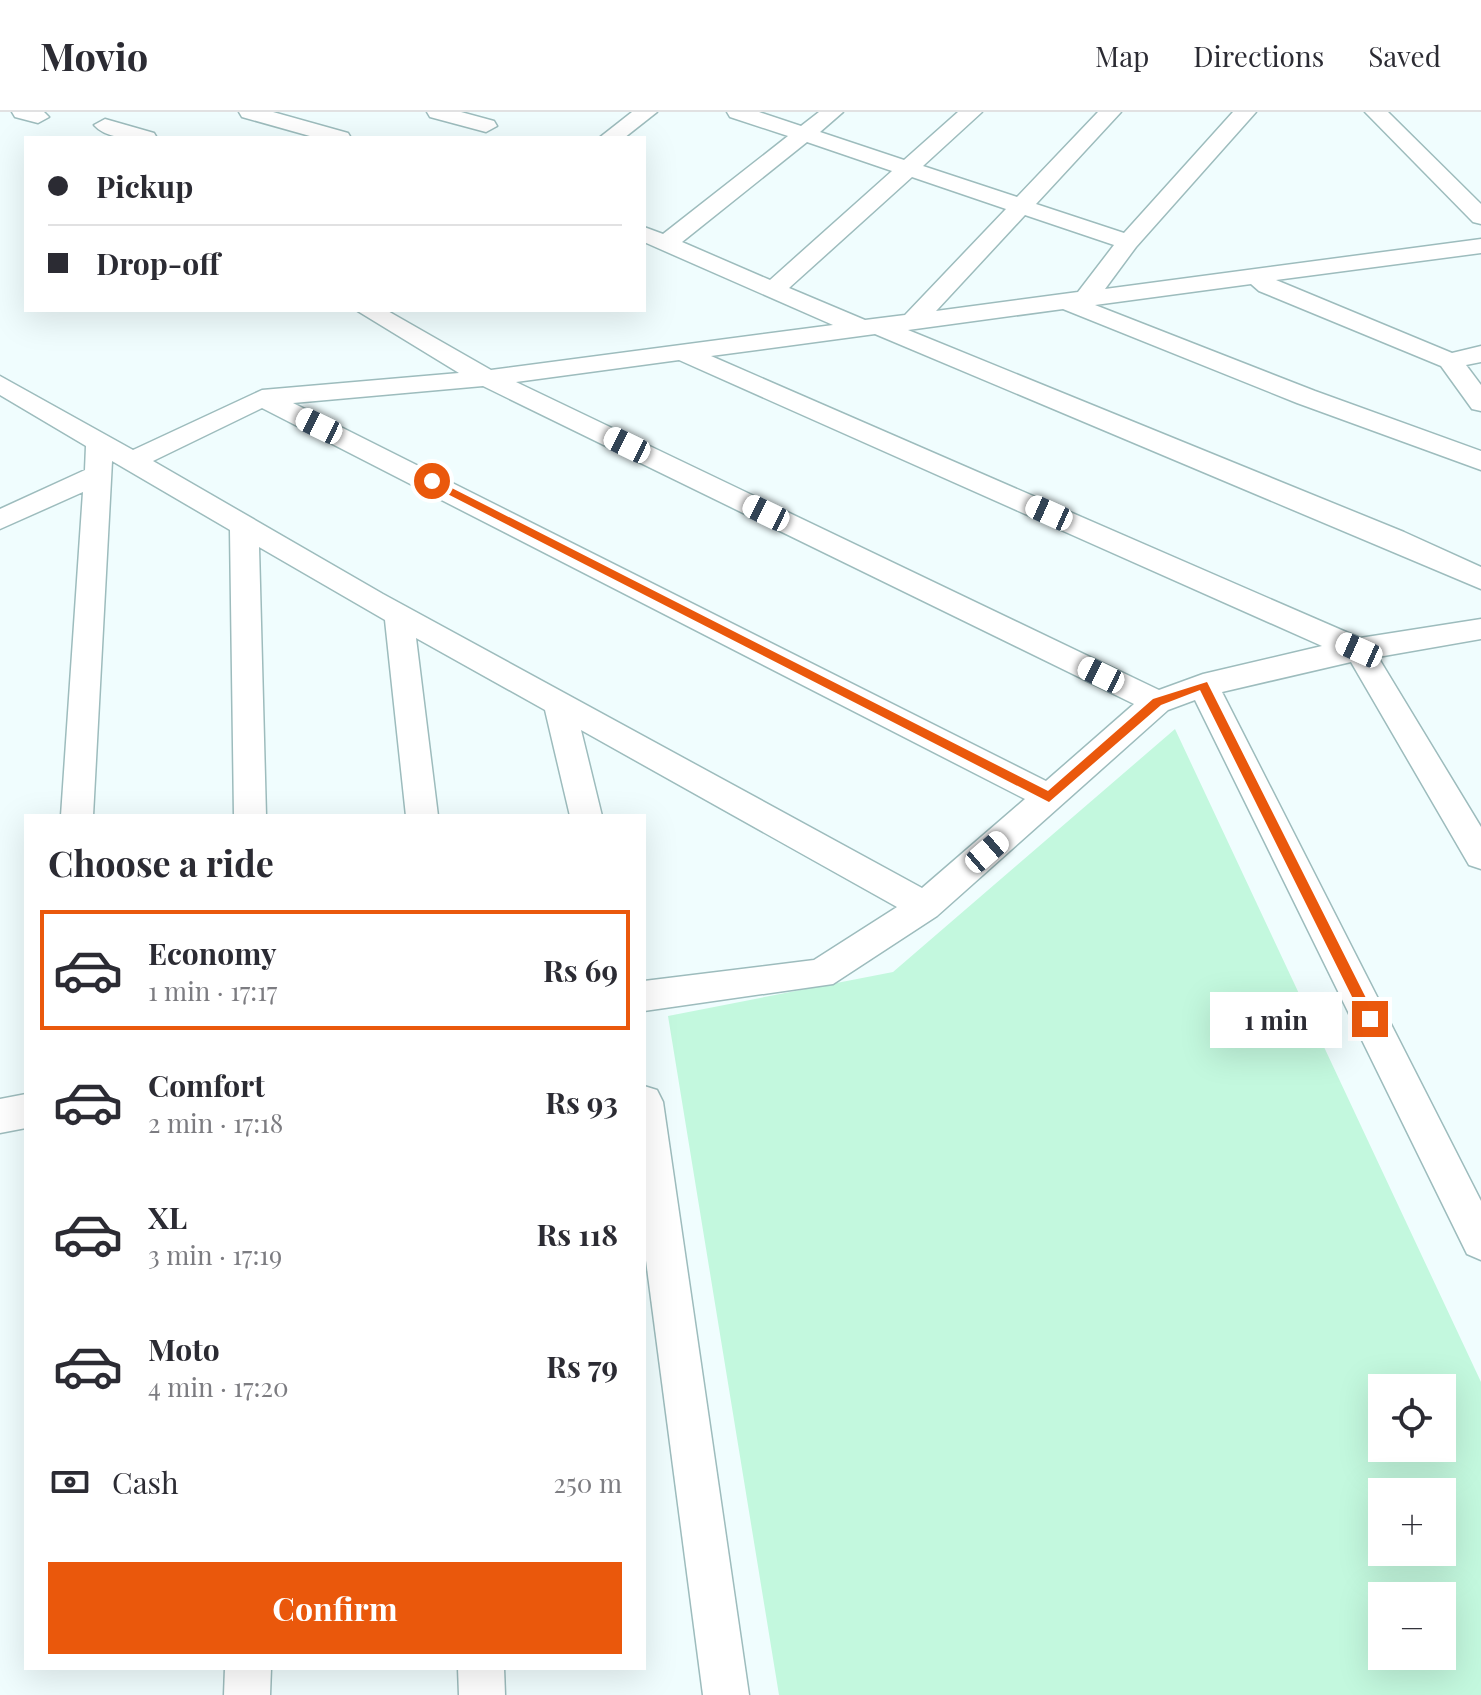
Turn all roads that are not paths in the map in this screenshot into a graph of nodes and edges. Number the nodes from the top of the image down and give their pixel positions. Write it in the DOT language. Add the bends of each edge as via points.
graph roads {
  1 [pos="250,112"];
  2 [pos="438,112"];
  3 [pos="505,112"];
  4 [pos="646,112"];
  5 [pos="738,112"];
  6 [pos="832,112"];
  7 [pos="971,112"];
  8 [pos="1110,112"];
  9 [pos="1245,112"];
  10 [pos="1376,112"];
  11 [pos="105,125"];
  12 [pos="478,132"];
  13 [pos="806,133"];
  14 [pos="140,136"];
  15 [pos="333,136"];
  16 [pos="613,136"];
  17 [pos="909,168"];
  18 [pos="1019,206"];
  19 [pos="1481,217"];
  20 [pos="656,238"];
  21 [pos="1128,242"];
  22 [pos="1481,246"];
  23 [pos="1256,276"];
  24 [pos="774,289"];
  25 [pos="1076,300"];
  26 [pos="372,312"];
  27 [pos="912,322"];
  28 [pos="870,327"];
  29 [pos="680,352"];
  30 [pos="1481,354"];
  31 [pos="1450,361"];
  32 [pos="487,378"];
  33 [pos="0,384"];
  34 [pos="262,398"];
  35 [pos="1481,403"];
  36 [pos="100,442"];
  37 [pos="132,461"];
  38 [pos="1481,461"];
  39 [pos="97,475"];
  40 [pos="0,520"];
  41 [pos="244,526"];
  42 [pos="1481,579"];
  43 [pos="399,616"];
  44 [pos="1481,629"];
  45 [pos="1359,650"];
  46 [pos="1203,685"];
  47 [pos="1157,702"];
  48 [pos="559,703"];
  49 [pos="1049,797"];
  50 [pos="77,814"];
  51 [pos="250,814"];
  52 [pos="422,814"];
  53 [pos="586,814"];
  54 [pos="1481,856"];
  55 [pos="925,906"];
  56 [pos="646,996"];
  57 [pos="24,1111"];
  58 [pos="0,1116"];
  59 [pos="646,1116"];
  60 [pos="1481,1241"];
  61 [pos="248,1670"];
  62 [pos="481,1670"];
  63 [pos="247,1695"];
  64 [pos="482,1695"];
  65 [pos="726,1695"];
  1 -- 15 [label="street"];
  2 -- 12 [label="street"];
  3 -- 12 [label="street"];
  4 -- 16 [label="street"];
  5 -- 13 [label="street"];
  6 -- 13 [label="street"];
  7 -- 17 [label="street"];
  8 -- 18 [label="street"];
  9 -- 21 [label="street"];
  10 -- 19 [label="street"];
  11 -- 14 [label="street"];
  13 -- 17 [label="street"];
  13 -- 20 [label="street"];
  17 -- 18 [label="street"];
  17 -- 24 [label="street"];
  18 -- 21 [label="street"];
  18 -- 27 [label="street"];
  20 -- 24 [label="street"];
  21 -- 25 [label="street"];
  22 -- 23 [label="street"];
  23 -- 25 [label="street"];
  23 -- 31 [label="street" via="1268,286"];
  24 -- 28 [label="street"];
  25 -- 27 [label="street"];
  25 -- 38 [label="street" via="1306,397"];
  26 -- 32 [label="street"];
  27 -- 28 [label="street"];
  28 -- 29 [label="street"];
  28 -- 42 [label="street"];
  29 -- 32 [label="street"];
  29 -- 45 [label="street"];
  30 -- 31 [label="street"];
  31 -- 35 [label="street"];
  32 -- 34 [label="street"];
  32 -- 47 [label="street"];
  33 -- 36 [label="street"];
  34 -- 37 [label="street"];
  34 -- 49 [label="street"];
  36 -- 37 [label="street"];
  36 -- 39 [label="street"];
  37 -- 41 [label="street"];
  39 -- 40 [label="street"];
  39 -- 50 [label="street"];
  41 -- 43 [label="street"];
  41 -- 51 [label="street"];
  43 -- 48 [label="street"];
  43 -- 52 [label="street"];
  44 -- 45 [label="street"];
  45 -- 46 [label="street"];
  45 -- 54 [label="street"];
  46 -- 47 [label="street"];
  46 -- 60 [label="street"];
  47 -- 49 [label="street"];
  48 -- 53 [label="street"];
  48 -- 55 [label="street"];
  49 -- 55 [label="street"];
  55 -- 56 [label="street" via="821,974"];
  57 -- 58 [label="street"];
  59 -- 65 [label="street"];
  61 -- 63 [label="street"];
  62 -- 64 [label="street"];
}
